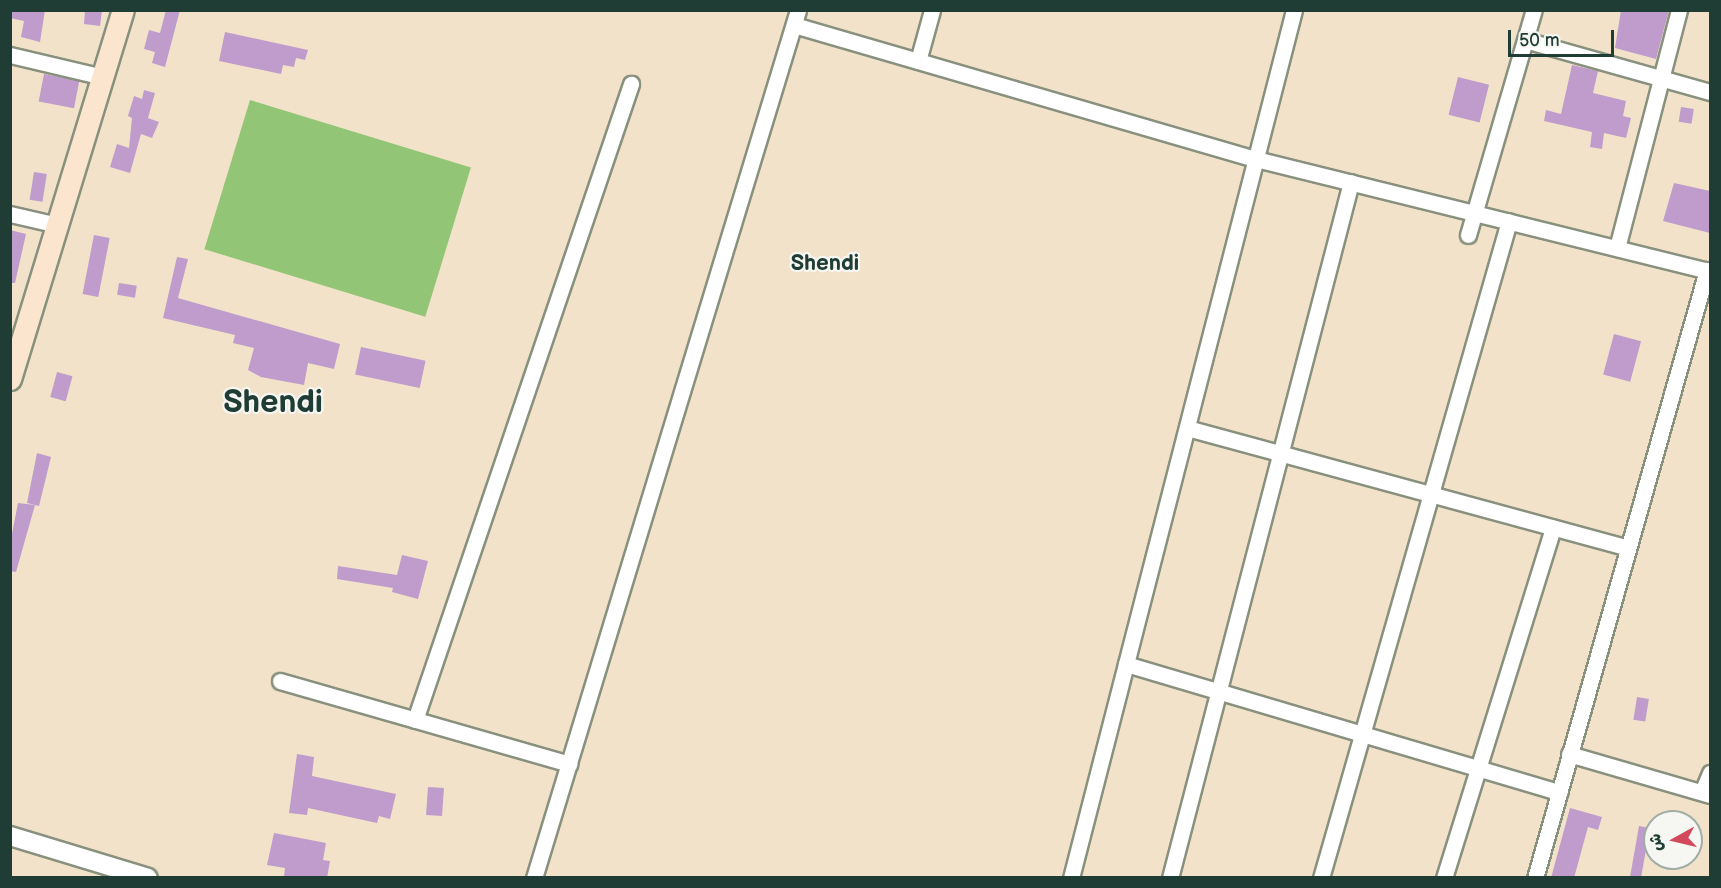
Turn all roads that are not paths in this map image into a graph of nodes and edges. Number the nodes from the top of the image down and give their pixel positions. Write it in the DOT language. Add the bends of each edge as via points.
graph roads {
  1 [pos="123,10"];
  2 [pos="932,10"];
  3 [pos="1294,10"];
  4 [pos="1534,10"];
  5 [pos="1679,10"];
  6 [pos="796,18"];
  7 [pos="1525,40"];
  8 [pos="10,55"];
  9 [pos="918,61"];
  10 [pos="103,77"];
  11 [pos="1661,78"];
  12 [pos="631,84"];
  13 [pos="1710,92"];
  14 [pos="1256,159"];
  15 [pos="1351,182"];
  16 [pos="1475,213"];
  17 [pos="10,214"];
  18 [pos="1509,221"];
  19 [pos="58,225"];
  20 [pos="1468,235"];
  21 [pos="1617,248"];
  22 [pos="1708,271"];
  23 [pos="17,333"];
  24 [pos="10,379"];
  25 [pos="1187,428"];
  26 [pos="1280,454"];
  27 [pos="1430,495"];
  28 [pos="1553,528"];
  29 [pos="1628,548"];
  30 [pos="1126,664"];
  31 [pos="280,681"];
  32 [pos="1218,691"];
  33 [pos="415,720"];
  34 [pos="1362,734"];
  35 [pos="1569,754"];
  36 [pos="568,764"];
  37 [pos="1478,768"];
  38 [pos="1710,773"];
  39 [pos="1559,792"];
  40 [pos="1706,793"];
  41 [pos="10,836"];
  42 [pos="148,878"];
  43 [pos="534,878"];
  44 [pos="1071,878"];
  45 [pos="1170,878"];
  46 [pos="1321,878"];
  47 [pos="1444,878"];
  48 [pos="1534,878"];
  1 -- 10 [label="main road"];
  2 -- 9 [label="street"];
  3 -- 14 [label="street"];
  4 -- 7 [label="street"];
  5 -- 11 [label="street"];
  6 -- 9 [label="street"];
  6 -- 36 [label="street"];
  7 -- 11 [label="street"];
  7 -- 16 [label="street"];
  8 -- 10 [label="street"];
  9 -- 14 [label="street"];
  10 -- 19 [label="main road"];
  11 -- 13 [label="street"];
  11 -- 21 [label="street"];
  12 -- 33 [label="street"];
  14 -- 15 [label="street"];
  14 -- 25 [label="street"];
  15 -- 16 [label="street"];
  15 -- 26 [label="street"];
  16 -- 18 [label="street"];
  16 -- 20 [label="street"];
  17 -- 19 [label="street"];
  18 -- 21 [label="street"];
  18 -- 27 [label="street"];
  19 -- 23 [label="main road"];
  21 -- 22 [label="street"];
  22 -- 29 [label="street"];
  23 -- 24 [label="main road"];
  25 -- 26 [label="street"];
  25 -- 30 [label="street"];
  26 -- 27 [label="street"];
  26 -- 32 [label="street"];
  27 -- 28 [label="street"];
  27 -- 34 [label="street"];
  28 -- 29 [label="street"];
  28 -- 37 [label="street"];
  29 -- 35 [label="street"];
  30 -- 32 [label="street"];
  30 -- 44 [label="street"];
  31 -- 33 [label="street"];
  32 -- 34 [label="street"];
  32 -- 45 [label="street"];
  33 -- 36 [label="street"];
  34 -- 37 [label="street"];
  34 -- 46 [label="street"];
  35 -- 39 [label="street"];
  35 -- 40 [label="street"];
  36 -- 43 [label="street"];
  37 -- 39 [label="street"];
  37 -- 47 [label="street"];
  38 -- 40 [label="street"];
  39 -- 48 [label="street"];
  41 -- 42 [label="street"];
}
